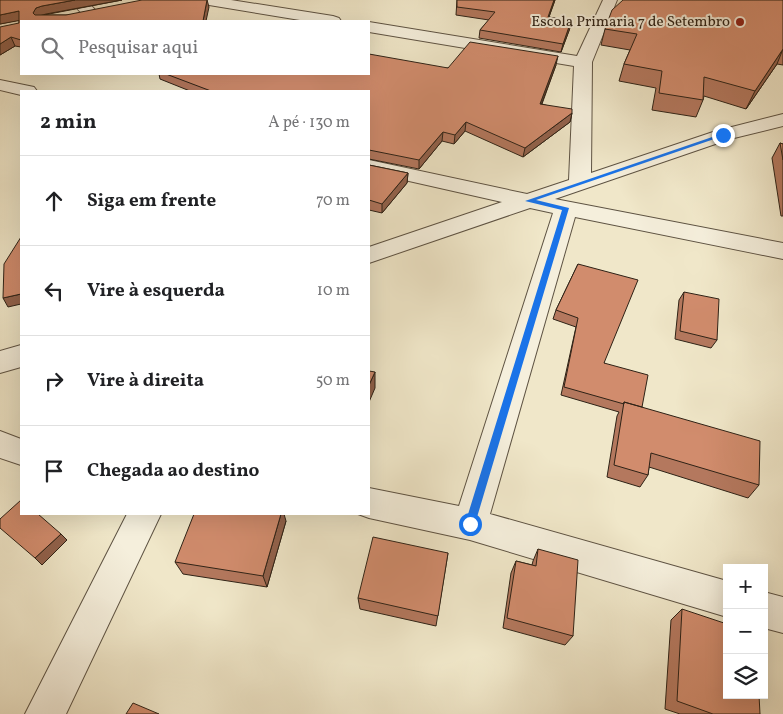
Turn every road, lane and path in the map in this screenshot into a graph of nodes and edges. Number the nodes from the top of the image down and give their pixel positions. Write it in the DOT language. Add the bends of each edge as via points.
graph roads {
  1 [pos="78,0"];
  2 [pos="203,0"];
  3 [pos="610,0"];
  4 [pos="108,10"];
  5 [pos="90,13"];
  6 [pos="72,16"];
  7 [pos="327,20"];
  8 [pos="370,27"];
  9 [pos="583,62"];
  10 [pos="0,85"];
  11 [pos="23,90"];
  12 [pos="783,120"];
  13 [pos="370,166"];
  14 [pos="580,182"];
  15 [pos="528,201"];
  16 [pos="566,208"];
  17 [pos="783,251"];
  18 [pos="370,255"];
  19 [pos="20,356"];
  20 [pos="0,362"];
  21 [pos="0,444"];
  22 [pos="20,452"];
  23 [pos="370,503"];
  24 [pos="144,515"];
  25 [pos="470,524"];
  26 [pos="723,598"];
  27 [pos="768,611"];
  28 [pos="783,615"];
  29 [pos="45,714"];
  1 -- 5 [label="street"];
  2 -- 7 [label="street"];
  3 -- 9 [label="street"];
  4 -- 5 [label="street"];
  5 -- 6 [label="street"];
  8 -- 9 [label="street"];
  9 -- 14 [label="street"];
  10 -- 11 [label="street"];
  12 -- 14 [label="street" via="723,135"];
  13 -- 15 [label="street"];
  14 -- 15 [label="street"];
  15 -- 16 [label="street"];
  15 -- 18 [label="street"];
  16 -- 17 [label="street"];
  16 -- 25 [label="street"];
  19 -- 20 [label="street"];
  21 -- 22 [label="street"];
  23 -- 25 [label="street"];
  24 -- 29 [label="street"];
  25 -- 26 [label="street"];
  27 -- 28 [label="street"];
}
